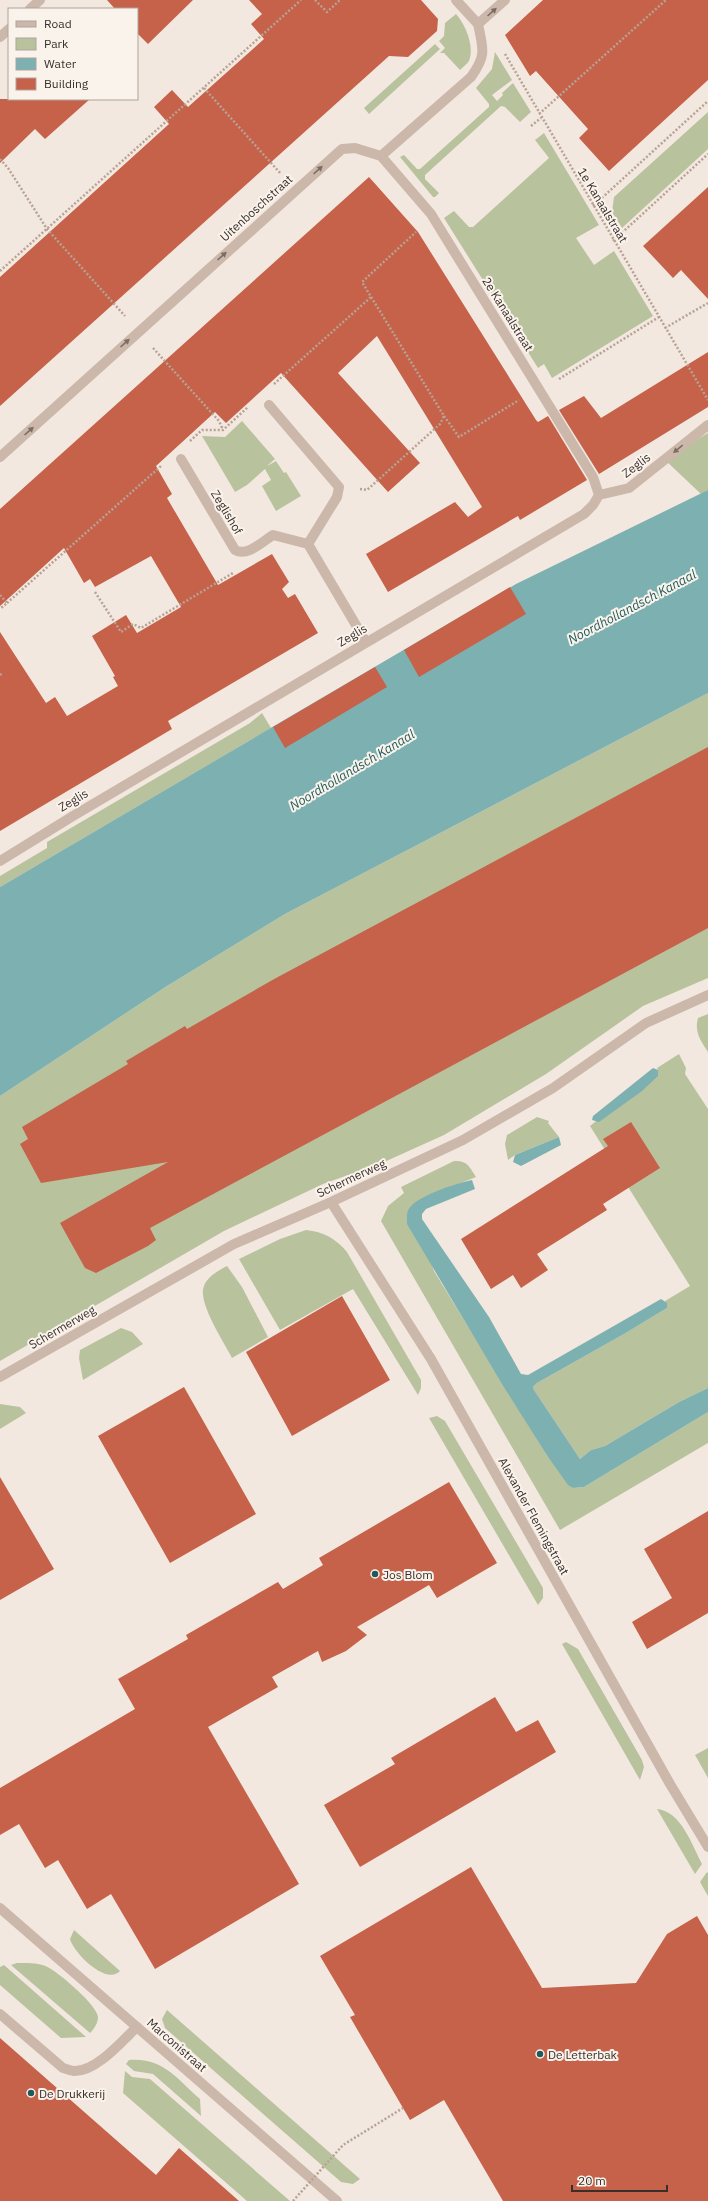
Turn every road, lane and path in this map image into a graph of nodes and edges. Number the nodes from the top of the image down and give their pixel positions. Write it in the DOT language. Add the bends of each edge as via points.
graph roads {
  1 [pos="40,0"];
  2 [pos="315,0"];
  3 [pos="340,0"];
  4 [pos="456,0"];
  5 [pos="505,0"];
  6 [pos="666,0"];
  7 [pos="299,1"];
  8 [pos="31,8"];
  9 [pos="478,24"];
  10 [pos="8,30"];
  11 [pos="0,37"];
  12 [pos="505,53"];
  13 [pos="204,88"];
  14 [pos="708,101"];
  15 [pos="539,114"];
  16 [pos="541,118"];
  17 [pos="531,126"];
  18 [pos="708,154"];
  19 [pos="381,156"];
  20 [pos="0,159"];
  21 [pos="273,165"];
  22 [pos="593,206"];
  23 [pos="433,217"];
  24 [pos="47,229"];
  25 [pos="613,241"];
  26 [pos="0,271"];
  27 [pos="708,303"];
  28 [pos="115,306"];
  29 [pos="665,328"];
  30 [pos="162,359"];
  31 [pos="708,400"];
  32 [pos="268,405"];
  33 [pos="708,425"];
  34 [pos="223,430"];
  35 [pos="0,457"];
  36 [pos="181,459"];
  37 [pos="339,487"];
  38 [pos="598,494"];
  39 [pos="308,544"];
  40 [pos="240,553"];
  41 [pos="95,592"];
  42 [pos="0,595"];
  43 [pos="0,608"];
  44 [pos="366,642"];
  45 [pos="0,861"];
  46 [pos="708,995"];
  47 [pos="331,1202"];
  48 [pos="0,1377"];
  49 [pos="708,1847"];
  50 [pos="0,1908"];
  51 [pos="0,2014"];
  52 [pos="137,2027"];
  53 [pos="403,2108"];
  54 [pos="293,2201"];
  55 [pos="336,2201"];
  1 -- 8 [label="street"];
  2 -- 3 [label="path" via="327,12"];
  4 -- 9 [label="street"];
  9 -- 5 [label="street, one-way"];
  6 -- 15 [label="path"];
  7 -- 13 [label="path"];
  9 -- 19 [label="street" via="484,54 478,67"];
  10 -- 11 [label="street"];
  12 -- 15 [label="path, 1e Kanaalstraat"];
  13 -- 21 [label="path"];
  13 -- 24 [label="path"];
  14 -- 22 [label="path"];
  15 -- 16 [label="path, 1e Kanaalstraat"];
  16 -- 17 [label="path"];
  16 -- 22 [label="path, 1e Kanaalstraat"];
  18 -- 25 [label="path"];
  19 -- 23 [label="street, 2e Kanaalstraat"];
  35 -- 19 [label="street, Uitenboschstraat, one-way" via="342,149 355,148"];
  20 -- 24 [label="path"];
  22 -- 25 [label="path, 1e Kanaalstraat"];
  23 -- 37 [label="path" via="362,282 444,416 440,424 367,490"];
  23 -- 38 [label="street, 2e Kanaalstraat" via="593,477"];
  24 -- 26 [label="path"];
  24 -- 28 [label="path"];
  25 -- 29 [label="path, 1e Kanaalstraat"];
  27 -- 29 [label="path"];
  29 -- 31 [label="path, 1e Kanaalstraat"];
  30 -- 34 [label="path" via="219,421"];
  32 -- 37 [label="street"];
  33 -- 38 [label="street, Zeglis, one-way" via="629,488"];
  36 -- 40 [label="street, Zeglishof" via="235,550"];
  37 -- 39 [label="street" via="337,497"];
  38 -- 44 [label="street, Zeglis" via="593,505 584,514"];
  39 -- 40 [label="street, Zeglishof" via="273,535"];
  39 -- 44 [label="street"];
  40 -- 41 [label="path" via="235,571 141,628 133,624 120,632"];
  42 -- 43 [label="path" via="7,602"];
  44 -- 45 [label="street, Zeglis"];
  46 -- 47 [label="street, Schermerweg" via="646,1023 553,1088 463,1140"];
  47 -- 48 [label="street, Schermerweg" via="234,1244"];
  47 -- 49 [label="street, Alexander Flemingstraat" via="431,1359"];
  50 -- 52 [label="street, Marconistraat"];
  51 -- 52 [label="street" via="63,2068 76,2071 93,2065 107,2056"];
  52 -- 55 [label="street, Marconistraat"];
  53 -- 54 [label="path, bridge" via="343,2145"];
}
